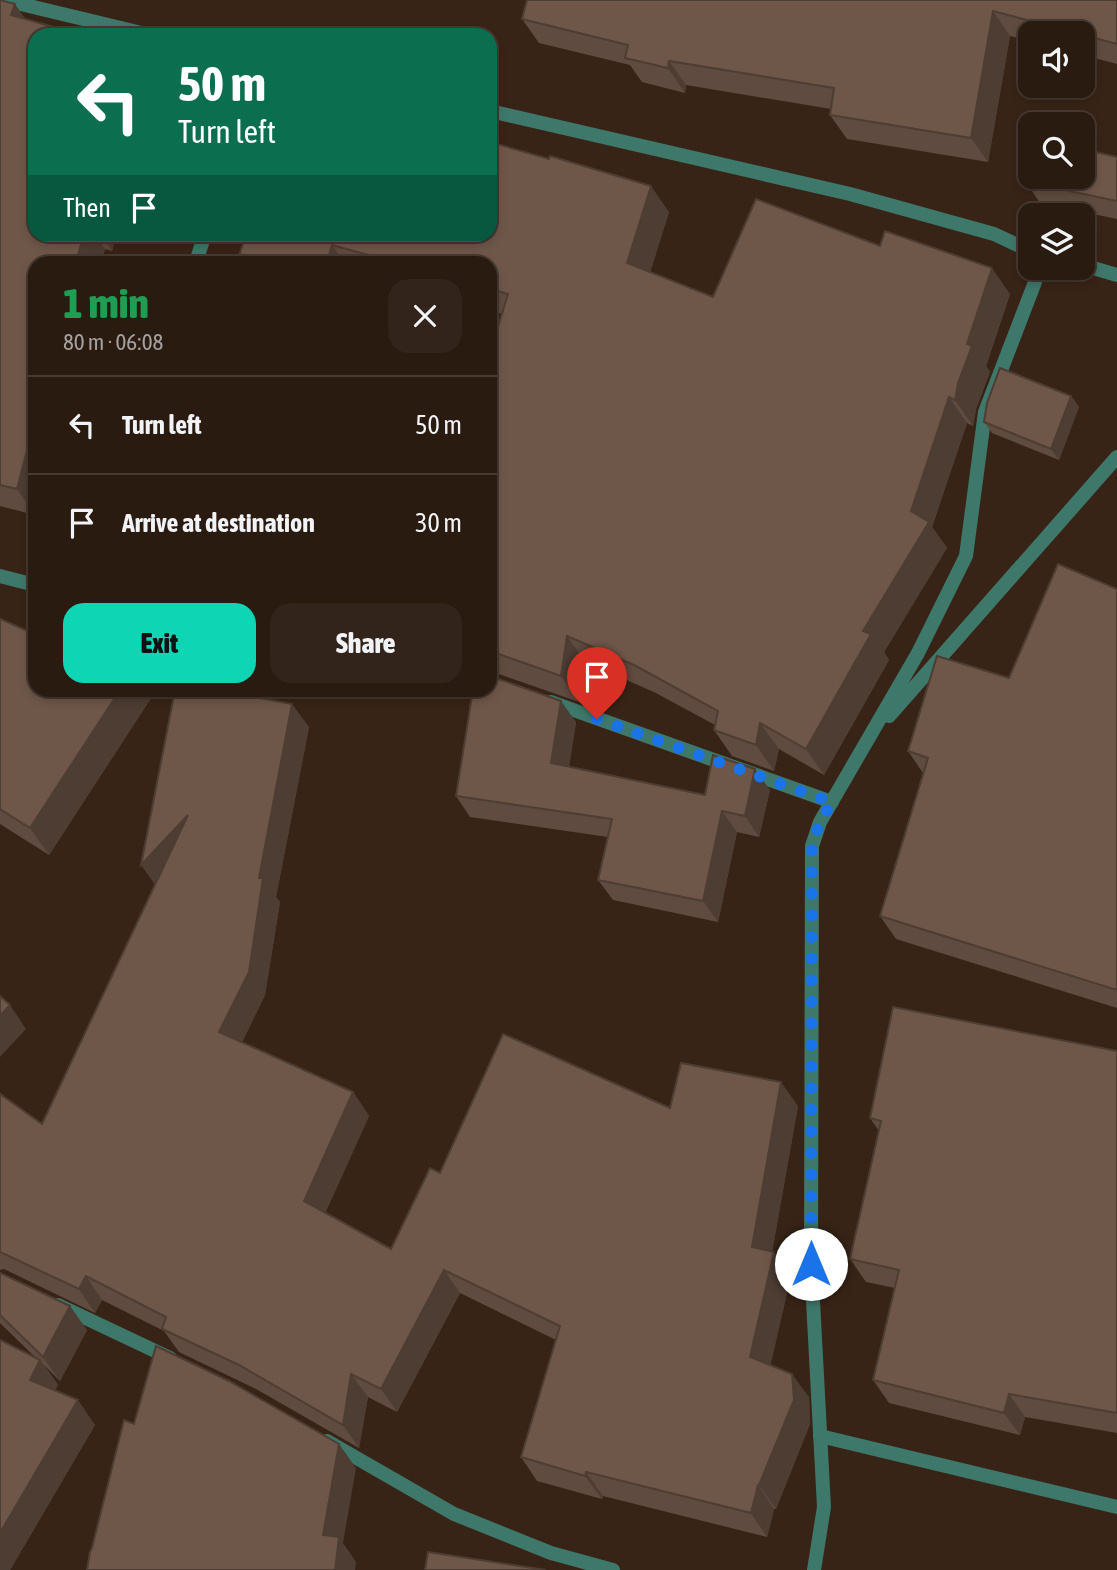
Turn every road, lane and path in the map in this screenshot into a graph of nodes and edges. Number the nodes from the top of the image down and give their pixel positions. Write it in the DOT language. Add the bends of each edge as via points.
graph roads {
  1 [pos="4,0"];
  2 [pos="121,28"];
  3 [pos="497,113"];
  4 [pos="1018,247"];
  5 [pos="1095,269"];
  6 [pos="1117,275"];
  7 [pos="1035,280"];
  8 [pos="1117,457"];
  9 [pos="0,576"];
  10 [pos="28,583"];
  11 [pos="532,696"];
  12 [pos="870,738"];
  13 [pos="832,802"];
  14 [pos="48,1300"];
  15 [pos="179,1362"];
  16 [pos="310,1431"];
  17 [pos="820,1436"];
  18 [pos="1117,1507"];
  19 [pos="613,1570"];
  20 [pos="814,1570"];
  1 -- 2 [label="street"];
  3 -- 4 [label="street" via="850,194 994,234"];
  5 -- 6 [label="street"];
  7 -- 12 [label="street" via="985,412 966,556"];
  8 -- 12 [label="street"];
  9 -- 10 [label="street"];
  11 -- 13 [label="street"];
  12 -- 13 [label="street"];
  13 -- 17 [label="street" via="812,846 811,1264"];
  14 -- 15 [label="street" via="153,1357"];
  16 -- 19 [label="street" via="454,1514 551,1553"];
  17 -- 18 [label="street"];
  17 -- 20 [label="street" via="824,1507"];
}
